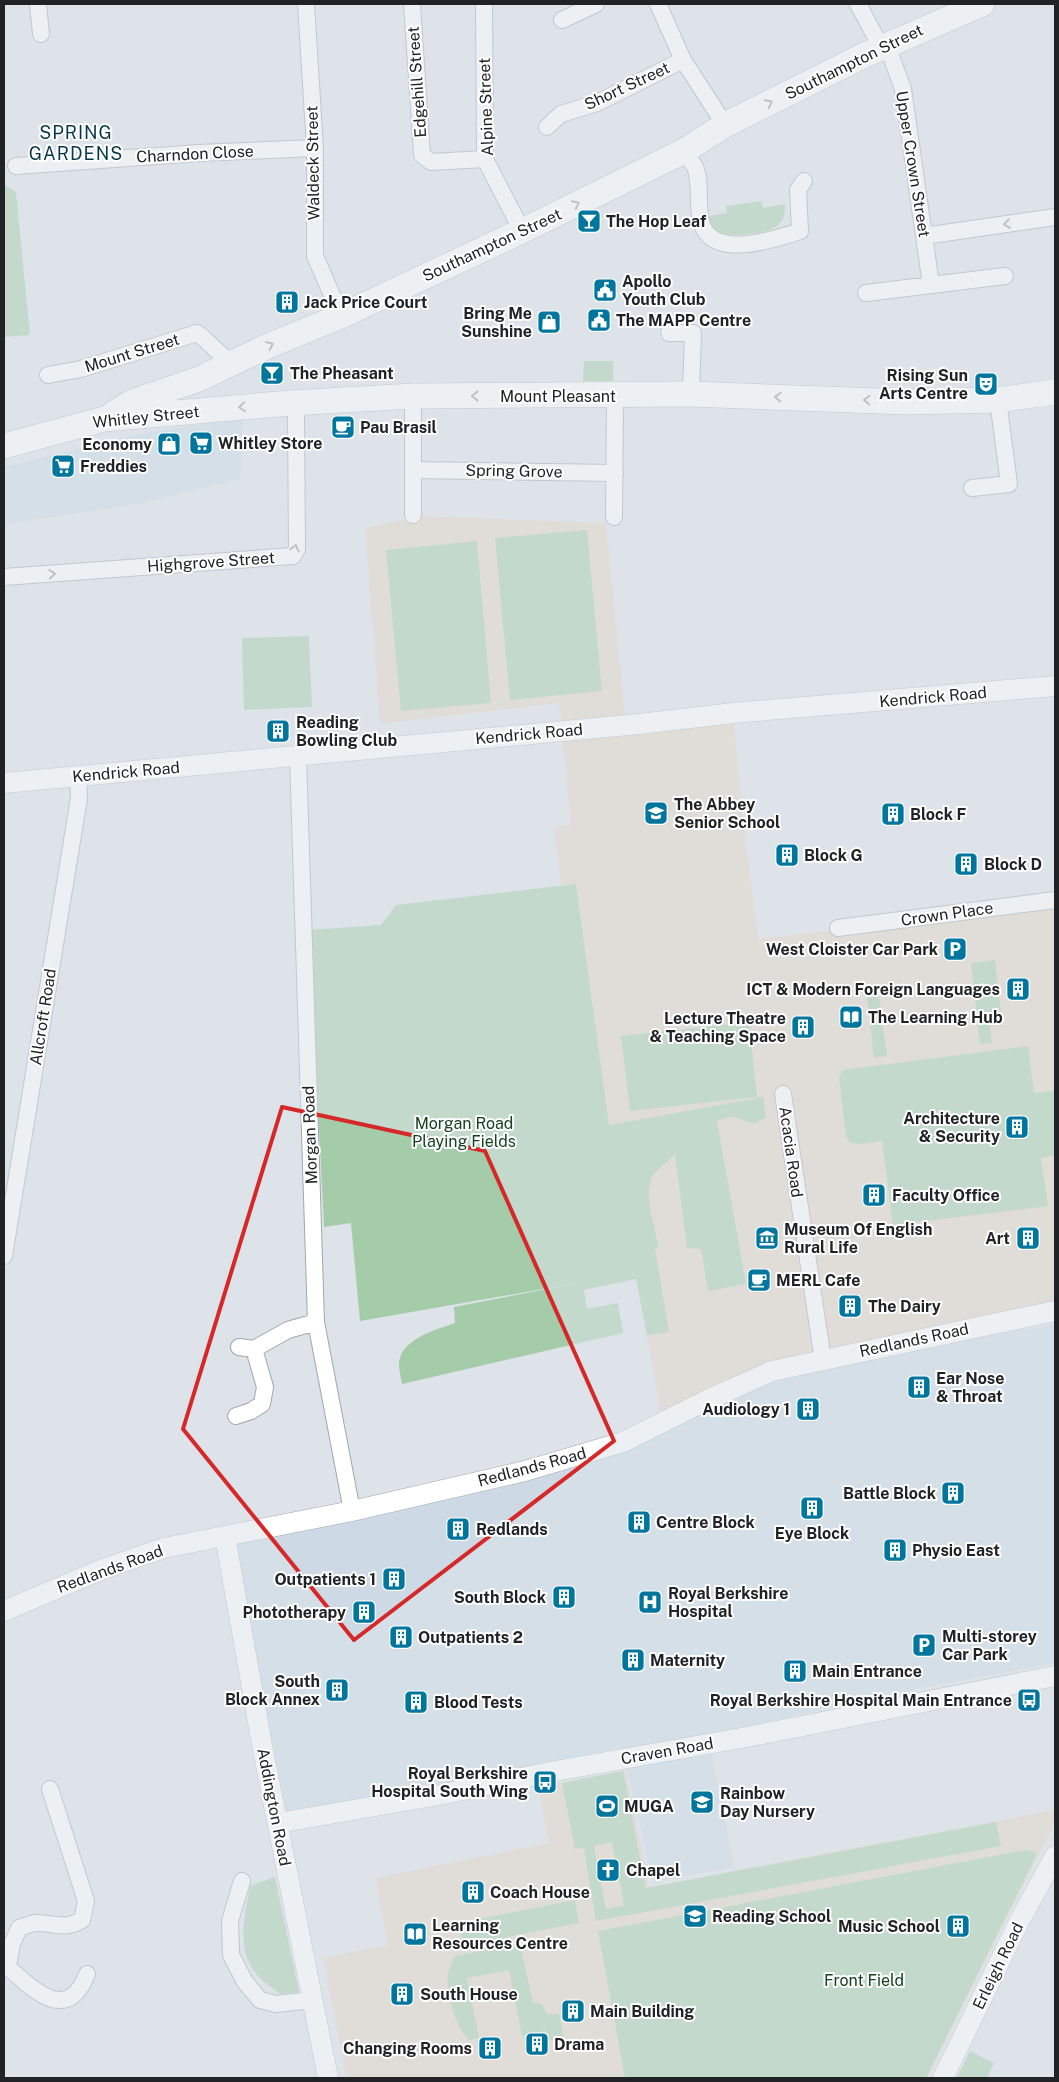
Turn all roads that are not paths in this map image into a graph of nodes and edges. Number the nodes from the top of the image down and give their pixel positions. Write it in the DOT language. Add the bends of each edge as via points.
graph roads {
  1 [pos="38,4"];
  2 [pos="306,4"];
  3 [pos="412,4"];
  4 [pos="484,4"];
  5 [pos="596,4"];
  6 [pos="658,4"];
  7 [pos="858,4"];
  8 [pos="982,4"];
  9 [pos="562,20"];
  10 [pos="41,34"];
  11 [pos="884,46"];
  12 [pos="683,60"];
  13 [pos="725,125"];
  14 [pos="547,127"];
  15 [pos="315,148"];
  16 [pos="684,151"];
  17 [pos="485,159"];
  18 [pos="16,166"];
  19 [pos="804,181"];
  20 [pos="1055,217"];
  21 [pos="522,231"];
  22 [pos="924,236"];
  23 [pos="1005,276"];
  24 [pos="931,285"];
  25 [pos="866,293"];
  26 [pos="341,316"];
  27 [pos="669,333"];
  28 [pos="211,347"];
  29 [pos="233,363"];
  30 [pos="48,375"];
  31 [pos="199,379"];
  32 [pos="1055,392"];
  33 [pos="691,394"];
  34 [pos="413,396"];
  35 [pos="614,396"];
  36 [pos="998,400"];
  37 [pos="290,403"];
  38 [pos="104,419"];
  39 [pos="4,446"];
  40 [pos="413,470"];
  41 [pos="615,473"];
  42 [pos="972,488"];
  43 [pos="413,515"];
  44 [pos="614,518"];
  45 [pos="4,577"];
  46 [pos="1055,686"];
  47 [pos="298,756"];
  48 [pos="78,776"];
  49 [pos="4,783"];
  50 [pos="1055,900"];
  51 [pos="838,928"];
  52 [pos="783,1094"];
  53 [pos="9,1187"];
  54 [pos="4,1256"];
  55 [pos="1055,1311"];
  56 [pos="316,1322"];
  57 [pos="823,1360"];
  58 [pos="236,1416"];
  59 [pos="352,1510"];
  60 [pos="225,1536"];
  61 [pos="4,1611"];
  62 [pos="1055,1676"];
  63 [pos="50,1789"];
  64 [pos="278,1824"];
  65 [pos="1055,1856"];
  66 [pos="242,1881"];
  67 [pos="6,1968"];
  68 [pos="87,1974"];
  69 [pos="313,2000"];
  70 [pos="328,2078"];
  71 [pos="943,2078"];
  1 -- 10 [label="street"];
  2 -- 15 [label="street, Waldeck Street"];
  3 -- 17 [label="street, Edgehill Street" via="422,155 431,162"];
  4 -- 17 [label="street, Alpine Street"];
  5 -- 9 [label="street"];
  6 -- 12 [label="street"];
  7 -- 11 [label="street, Upper Crown Street"];
  8 -- 11 [label="main road, Southampton Street"];
  13 -- 11 [label="main road, Southampton Street, one-way"];
  11 -- 22 [label="street, Upper Crown Street" via="903,89"];
  12 -- 13 [label="street"];
  12 -- 14 [label="street, Short Street" via="597,103 561,114"];
  13 -- 16 [label="main road, Southampton Street"];
  15 -- 18 [label="street, Charndon Close"];
  15 -- 26 [label="street, Waldeck Street" via="315,256"];
  16 -- 19 [label="street" via="695,168 702,225 714,240 732,246 777,239 800,231 798,190"];
  21 -- 16 [label="main road, Southampton Street, one-way"];
  17 -- 21 [label="street, Alpine Street"];
  20 -- 22 [label="street, one-way"];
  21 -- 26 [label="main road, Southampton Street"];
  22 -- 24 [label="street, Upper Crown Street"];
  23 -- 24 [label="street"];
  24 -- 25 [label="street"];
  29 -- 26 [label="main road, Southampton Street, one-way"];
  27 -- 33 [label="street" via="693,333"];
  28 -- 29 [label="street, Mount Street" via="219,356"];
  28 -- 30 [label="street, Mount Street" via="197,333 81,369"];
  28 -- 31 [label="street"];
  29 -- 31 [label="main road, Southampton Street"];
  31 -- 38 [label="main road, Southampton Street" via="132,402"];
  32 -- 36 [label="main road, Mount Pleasant"];
  33 -- 35 [label="main road, Mount Pleasant"];
  36 -- 33 [label="main road, Mount Pleasant, one-way" via="906,402"];
  35 -- 34 [label="main road, Mount Pleasant, one-way"];
  34 -- 37 [label="main road, Mount Pleasant"];
  34 -- 40 [label="street"];
  35 -- 41 [label="street"];
  36 -- 42 [label="street" via="1009,484"];
  37 -- 38 [label="main road, Whitley Street, one-way"];
  45 -- 37 [label="street, Highgrove Street, one-way" via="293,556 297,550 296,416"];
  38 -- 39 [label="main road, Whitley Street"];
  40 -- 41 [label="street, Spring Grove"];
  40 -- 43 [label="street"];
  41 -- 44 [label="street"];
  46 -- 47 [label="street, Kendrick Road" via="733,713"];
  47 -- 48 [label="street, Kendrick Road"];
  47 -- 56 [label="street, Morgan Road"];
  48 -- 49 [label="street, Kendrick Road"];
  48 -- 53 [label="street, Allcroft Road" via="80,798"];
  50 -- 51 [label="street, Crown Place"];
  52 -- 57 [label="street, Acacia Road"];
  53 -- 54 [label="street, Allcroft Road"];
  55 -- 57 [label="street, Redlands Road"];
  56 -- 58 [label="street" via="246,1348 265,1387 262,1404"];
  56 -- 59 [label="street, Morgan Road"];
  57 -- 59 [label="street, Redlands Road" via="772,1371 623,1442 526,1471"];
  59 -- 60 [label="street, Redlands Road"];
  60 -- 61 [label="street, Redlands Road" via="128,1559"];
  60 -- 64 [label="street, Addington Road"];
  62 -- 64 [label="street, Craven Road"];
  63 -- 67 [label="street" via="86,1901 82,1920 61,1927 35,1923 19,1928"];
  64 -- 69 [label="street, Addington Road"];
  65 -- 71 [label="street, Erleigh Road"];
  66 -- 69 [label="street" via="230,1921 231,1954 245,1982 260,2000 276,2004"];
  67 -- 68 [label="street" via="49,1999 61,2001 71,1998 82,1987"];
  69 -- 70 [label="street, Addington Road"];
}
